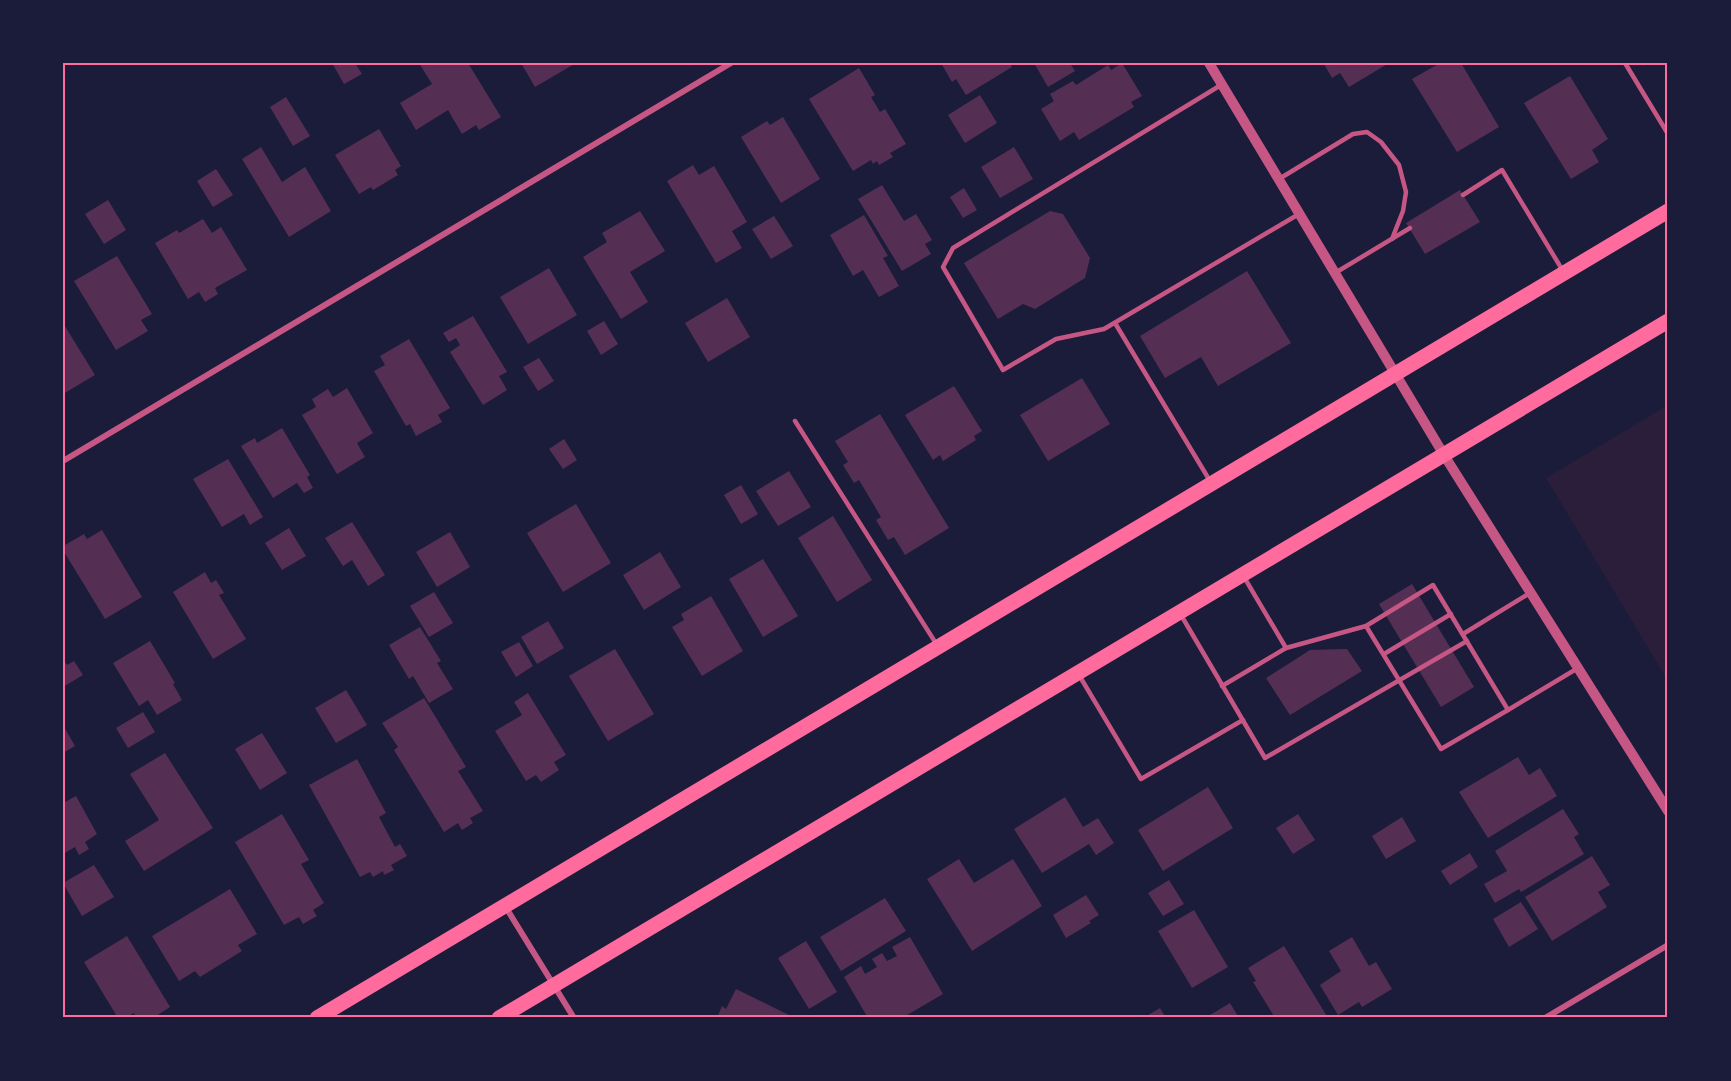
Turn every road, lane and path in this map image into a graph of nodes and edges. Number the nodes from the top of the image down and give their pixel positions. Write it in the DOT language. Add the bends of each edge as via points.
graph roads {
  1 [pos="730,63"];
  2 [pos="1209,63"];
  3 [pos="1625,63"];
  4 [pos="1222,85"];
  5 [pos="1668,134"];
  6 [pos="1279,179"];
  7 [pos="1463,195"];
  8 [pos="1668,211"];
  9 [pos="1299,214"];
  10 [pos="1410,228"];
  11 [pos="1392,239"];
  12 [pos="1335,273"];
  13 [pos="1564,273"];
  14 [pos="1668,321"];
  15 [pos="1114,323"];
  16 [pos="1395,374"];
  17 [pos="795,421"];
  18 [pos="1443,455"];
  19 [pos="63,461"];
  20 [pos="1212,484"];
  21 [pos="1243,575"];
  22 [pos="1530,593"];
  23 [pos="1179,613"];
  24 [pos="1451,614"];
  25 [pos="1366,626"];
  26 [pos="1463,634"];
  27 [pos="1467,641"];
  28 [pos="938,647"];
  29 [pos="1286,648"];
  30 [pos="1384,654"];
  31 [pos="1578,668"];
  32 [pos="1078,673"];
  33 [pos="1399,680"];
  34 [pos="1222,686"];
  35 [pos="1508,710"];
  36 [pos="1243,720"];
  37 [pos="1668,811"];
  38 [pos="505,905"];
  39 [pos="1668,945"];
  40 [pos="554,986"];
  41 [pos="317,1018"];
  42 [pos="499,1018"];
  43 [pos="574,1018"];
  44 [pos="1545,1018"];
  1 -- 19 [label="street"];
  2 -- 4 [label="street"];
  3 -- 5 [label="lane"];
  4 -- 6 [label="street"];
  4 -- 15 [label="lane" via="953,248 943,267 1003,370 1056,339 1104,329"];
  6 -- 9 [label="street"];
  6 -- 11 [label="lane" via="1353,134 1367,132 1381,142 1399,165 1406,192"];
  7 -- 13 [label="lane" via="1502,170"];
  8 -- 13 [label="main road"];
  9 -- 12 [label="street"];
  9 -- 15 [label="lane"];
  10 -- 11 [label="lane"];
  11 -- 12 [label="lane"];
  12 -- 16 [label="street"];
  13 -- 16 [label="main road"];
  14 -- 18 [label="main road"];
  15 -- 20 [label="lane"];
  16 -- 18 [label="street"];
  16 -- 20 [label="main road"];
  17 -- 28 [label="lane"];
  18 -- 21 [label="main road"];
  18 -- 22 [label="street"];
  20 -- 28 [label="main road"];
  21 -- 23 [label="main road"];
  21 -- 29 [label="lane"];
  22 -- 26 [label="lane"];
  22 -- 31 [label="street"];
  23 -- 32 [label="main road"];
  23 -- 34 [label="lane"];
  24 -- 25 [label="lane" via="1433,585"];
  24 -- 26 [label="lane"];
  24 -- 30 [label="lane"];
  25 -- 29 [label="lane"];
  25 -- 30 [label="lane"];
  26 -- 27 [label="lane"];
  27 -- 33 [label="lane"];
  27 -- 35 [label="lane"];
  28 -- 38 [label="main road"];
  29 -- 34 [label="lane"];
  30 -- 33 [label="lane"];
  31 -- 35 [label="lane"];
  31 -- 37 [label="street"];
  32 -- 36 [label="lane" via="1141,779"];
  32 -- 40 [label="main road"];
  33 -- 35 [label="lane" via="1441,749"];
  33 -- 36 [label="lane" via="1265,758"];
  34 -- 36 [label="lane"];
  38 -- 40 [label="street"];
  38 -- 41 [label="main road"];
  39 -- 44 [label="street"];
  40 -- 42 [label="main road"];
  40 -- 43 [label="street"];
}
